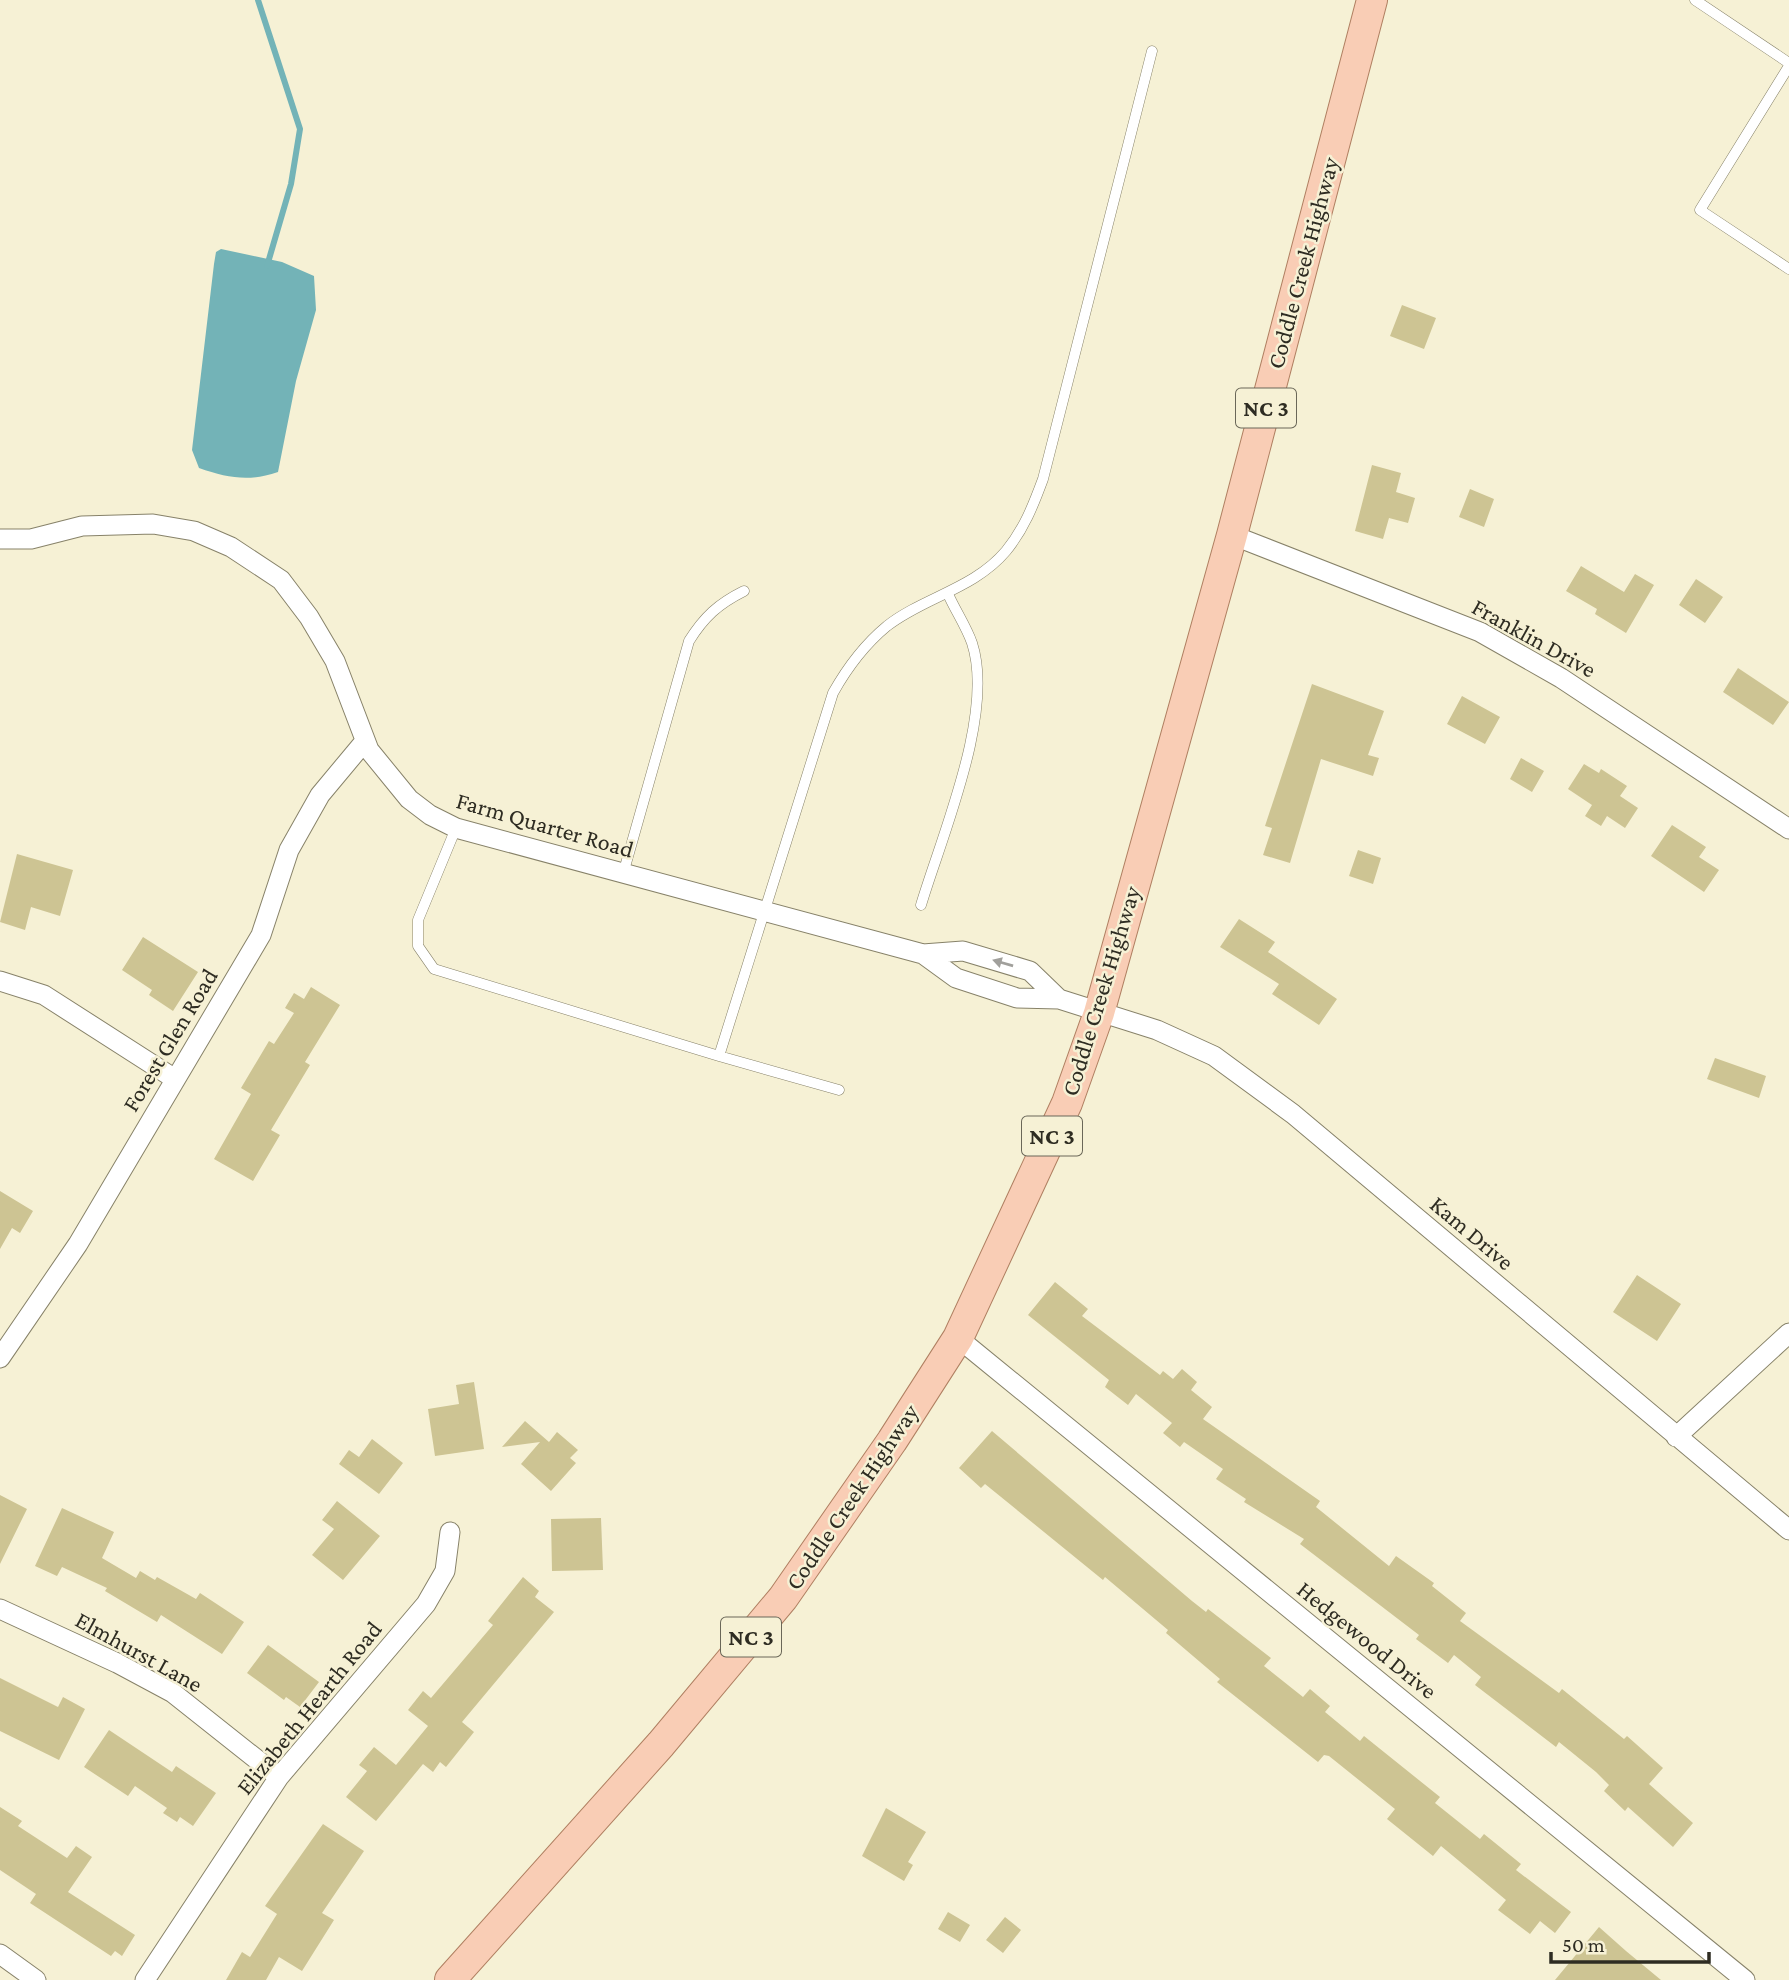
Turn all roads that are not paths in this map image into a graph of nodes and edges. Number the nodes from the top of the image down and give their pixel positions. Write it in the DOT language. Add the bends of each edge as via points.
graph roads {
  1 [pos="1372,0"];
  2 [pos="1695,0"];
  3 [pos="1152,51"];
  4 [pos="1789,65"];
  5 [pos="1789,269"];
  6 [pos="1232,535"];
  7 [pos="0,539"];
  8 [pos="744,590"];
  9 [pos="948,594"];
  10 [pos="365,741"];
  11 [pos="456,828"];
  12 [pos="1789,829"];
  13 [pos="623,874"];
  14 [pos="921,905"];
  15 [pos="766,912"];
  16 [pos="923,954"];
  17 [pos="0,981"];
  18 [pos="1059,999"];
  19 [pos="1099,1013"];
  20 [pos="719,1056"];
  21 [pos="175,1079"];
  22 [pos="839,1090"];
  23 [pos="1789,1333"];
  24 [pos="958,1338"];
  25 [pos="0,1358"];
  26 [pos="1676,1437"];
  27 [pos="1789,1530"];
  28 [pos="450,1532"];
  29 [pos="0,1609"];
  30 [pos="279,1777"];
  31 [pos="0,1954"];
  32 [pos="36,1980"];
  33 [pos="145,1980"];
  34 [pos="450,1980"];
  35 [pos="1745,1980"];
  1 -- 6 [label="main road, Coddle Creek Highway / NC 3"];
  2 -- 4 [label="lane"];
  3 -- 9 [label="lane" via="1043,480 1027,522 1004,553"];
  4 -- 5 [label="lane" via="1700,210"];
  6 -- 12 [label="street, Franklin Drive" via="1480,632 1561,678"];
  6 -- 19 [label="main road, Coddle Creek Highway / NC 3"];
  7 -- 10 [label="street, Farm Quarter Road" via="31,539 82,526 153,524 194,531 231,547 281,580 309,617 335,661"];
  8 -- 13 [label="lane" via="703,618 689,642"];
  9 -- 14 [label="lane" via="972,643 979,698 974,732"];
  9 -- 15 [label="lane" via="888,625 850,664 833,693"];
  10 -- 11 [label="street, Farm Quarter Road" via="409,799"];
  10 -- 21 [label="street, Forest Glen Road" via="313,806 289,850 261,935"];
  11 -- 13 [label="street, Farm Quarter Road"];
  11 -- 20 [label="lane" via="418,920 418,946 435,969"];
  13 -- 15 [label="street, Farm Quarter Road"];
  15 -- 16 [label="street, Farm Quarter Road"];
  15 -- 20 [label="lane"];
  16 -- 18 [label="street, Farm Quarter Road" via="956,978 1017,998"];
  18 -- 16 [label="street, Farm Quarter Road, one-way" via="1030,971 963,951"];
  17 -- 21 [label="street" via="44,995"];
  18 -- 19 [label="street, Farm Quarter Road"];
  19 -- 24 [label="main road, Coddle Creek Highway / NC 3" via="1067,1103"];
  19 -- 26 [label="street, Kam Drive" via="1157,1030 1214,1056 1293,1114"];
  20 -- 22 [label="lane"];
  21 -- 25 [label="street, Forest Glen Road" via="78,1244"];
  23 -- 26 [label="street"];
  24 -- 34 [label="main road, Coddle Creek Highway / NC 3" via="783,1598 662,1744"];
  24 -- 35 [label="street, Hedgewood Drive"];
  26 -- 27 [label="street, Kam Drive"];
  28 -- 30 [label="street, Elizabeth Hearth Road" via="445,1571 426,1604"];
  29 -- 30 [label="street, Elmhurst Lane" via="173,1693"];
  30 -- 33 [label="street, Elizabeth Hearth Road"];
  31 -- 32 [label="street"];
}
